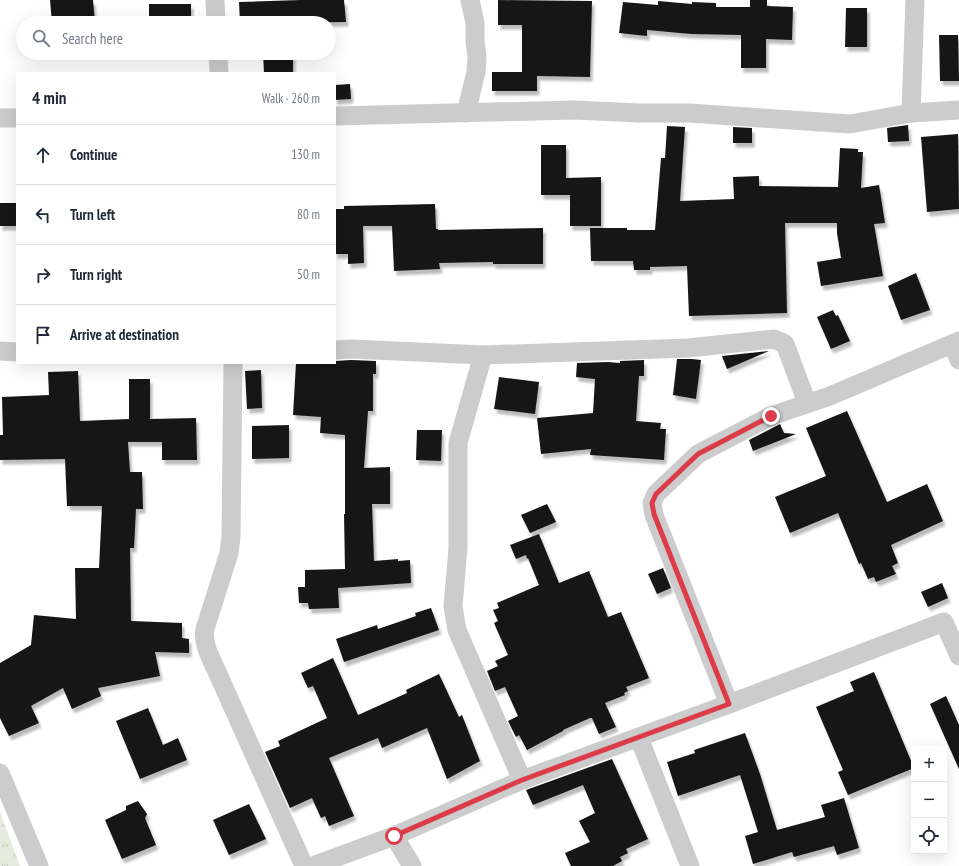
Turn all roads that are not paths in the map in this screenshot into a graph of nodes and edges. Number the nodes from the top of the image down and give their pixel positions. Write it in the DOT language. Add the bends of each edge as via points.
graph roads {
  1 [pos="215,0"];
  2 [pos="470,0"];
  3 [pos="915,0"];
  4 [pos="216,16"];
  5 [pos="218,60"];
  6 [pos="219,72"];
  7 [pos="959,110"];
  8 [pos="911,113"];
  9 [pos="466,114"];
  10 [pos="336,116"];
  11 [pos="0,118"];
  12 [pos="16,118"];
  13 [pos="957,348"];
  14 [pos="336,350"];
  15 [pos="0,351"];
  16 [pos="16,352"];
  17 [pos="483,355"];
  18 [pos="233,364"];
  19 [pos="807,403"];
  20 [pos="952,619"];
  21 [pos="959,656"];
  22 [pos="729,704"];
  23 [pos="639,738"];
  24 [pos="0,773"];
  25 [pos="522,780"];
  26 [pos="394,836"];
  27 [pos="39,866"];
  28 [pos="304,866"];
  29 [pos="313,866"];
  30 [pos="412,866"];
  31 [pos="690,866"];
  1 -- 4 [label="street"];
  2 -- 9 [label="street" via="477,57"];
  3 -- 8 [label="street"];
  5 -- 6 [label="street"];
  7 -- 8 [label="street"];
  8 -- 9 [label="street" via="850,124 574,110"];
  9 -- 10 [label="street"];
  11 -- 12 [label="street"];
  13 -- 19 [label="street"];
  14 -- 17 [label="street"];
  15 -- 16 [label="street"];
  17 -- 19 [label="street" via="688,348 774,339 785,344"];
  17 -- 25 [label="street" via="458,443 458,548 453,606 457,630"];
  18 -- 28 [label="street" via="231,537 229,553 203,637"];
  19 -- 22 [label="street" via="771,416 698,454 656,494 652,503 654,514"];
  20 -- 21 [label="street"];
  20 -- 22 [label="street"];
  22 -- 23 [label="street"];
  23 -- 25 [label="street"];
  23 -- 31 [label="street"];
  24 -- 27 [label="street"];
  25 -- 26 [label="street"];
  26 -- 29 [label="street"];
  26 -- 30 [label="street"];
}
